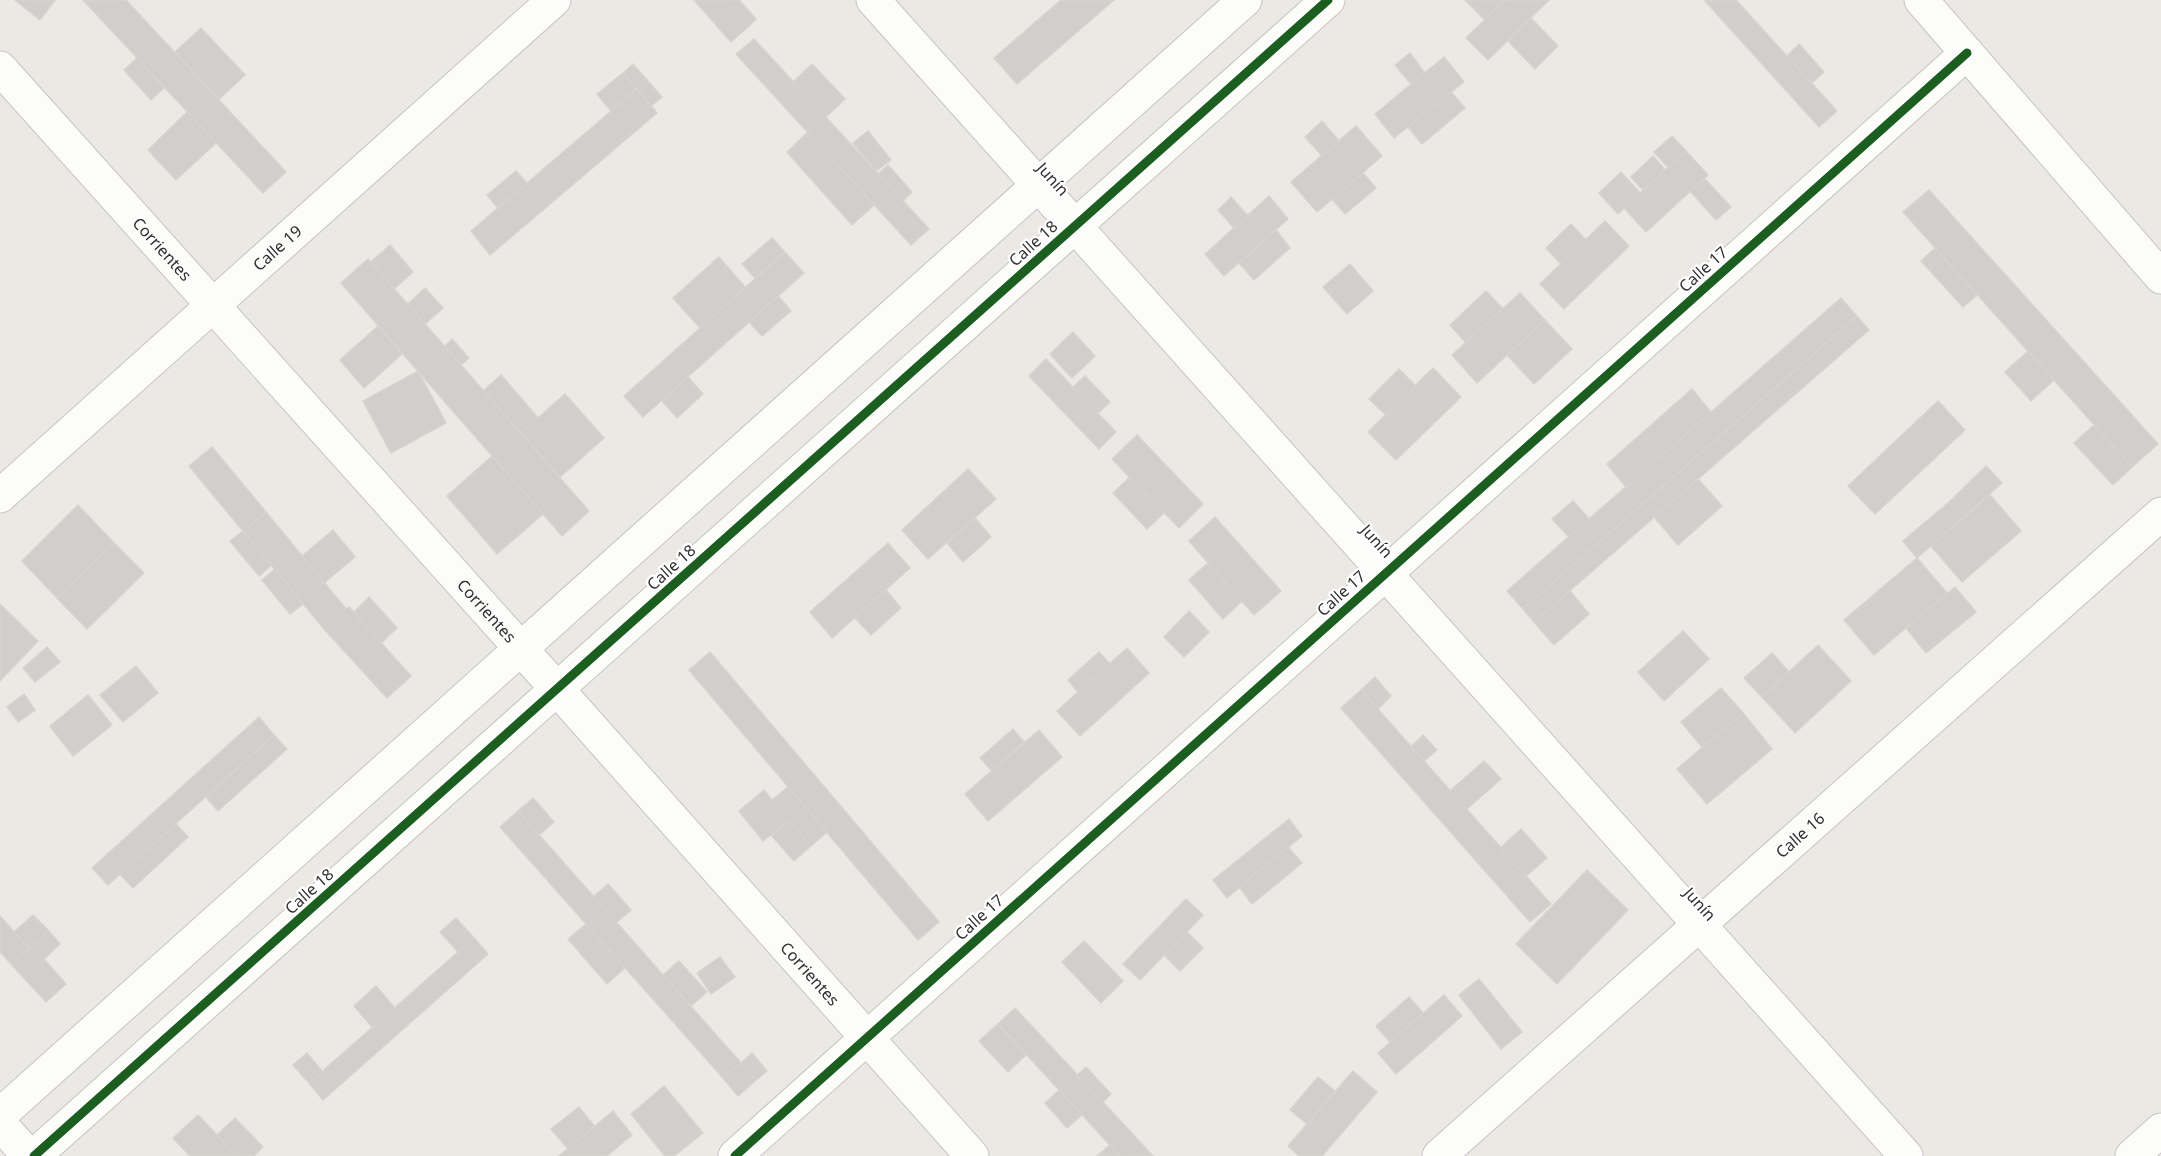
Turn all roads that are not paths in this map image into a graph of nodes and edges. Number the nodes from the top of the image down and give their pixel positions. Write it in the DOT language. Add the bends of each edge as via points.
graph roads {
  1 [pos="554,0"];
  2 [pos="873,0"];
  3 [pos="1245,0"];
  4 [pos="1328,0"];
  5 [pos="1921,0"];
  6 [pos="1967,53"];
  7 [pos="0,68"];
  8 [pos="1038,185"];
  9 [pos="1075,226"];
  10 [pos="2161,277"];
  11 [pos="212,306"];
  12 [pos="0,496"];
  13 [pos="2161,514"];
  14 [pos="1386,573"];
  15 [pos="520,648"];
  16 [pos="557,689"];
  17 [pos="1699,925"];
  18 [pos="866,1038"];
  19 [pos="0,1115"];
  20 [pos="0,1124"];
  21 [pos="2161,1130"];
  22 [pos="29,1156"];
  23 [pos="34,1156"];
  24 [pos="735,1156"];
  25 [pos="972,1156"];
  26 [pos="1439,1156"];
  27 [pos="1906,1156"];
  28 [pos="2132,1156"];
  1 -- 11 [label="street, Calle 19"];
  2 -- 8 [label="street, Junín"];
  3 -- 8 [label="street"];
  4 -- 9 [label="street, Calle 18"];
  5 -- 6 [label="street"];
  6 -- 10 [label="street"];
  6 -- 14 [label="street, Calle 17"];
  7 -- 11 [label="street, Corrientes"];
  8 -- 9 [label="street, Junín"];
  8 -- 15 [label="street"];
  9 -- 14 [label="street, Junín"];
  9 -- 16 [label="street, Calle 18"];
  11 -- 12 [label="street, Calle 19"];
  11 -- 15 [label="street, Corrientes"];
  13 -- 17 [label="street, Calle 16"];
  14 -- 17 [label="street, Junín"];
  14 -- 18 [label="street, Calle 17"];
  15 -- 16 [label="street, Corrientes"];
  15 -- 19 [label="street"];
  16 -- 18 [label="street, Corrientes"];
  16 -- 23 [label="street, Calle 18"];
  17 -- 26 [label="street, Calle 16"];
  17 -- 27 [label="street, Junín"];
  18 -- 24 [label="street, Calle 17"];
  18 -- 25 [label="street, Corrientes"];
  20 -- 22 [label="street"];
  21 -- 28 [label="street"];
}
